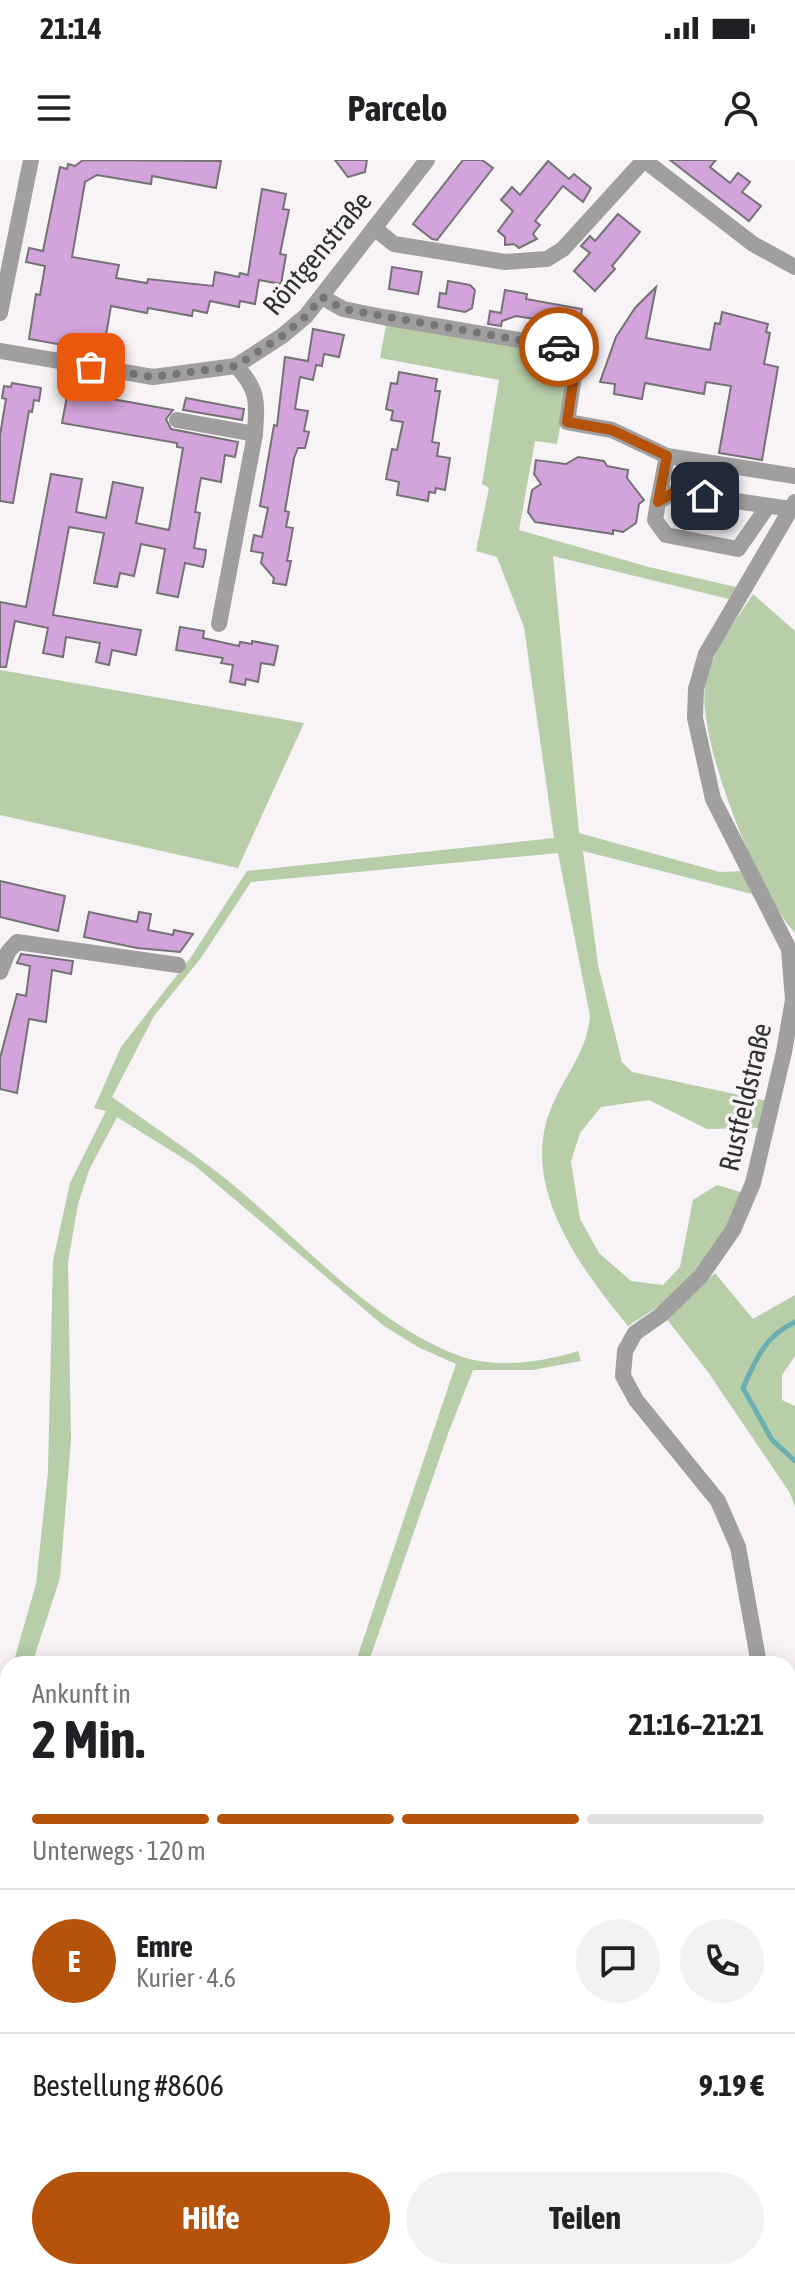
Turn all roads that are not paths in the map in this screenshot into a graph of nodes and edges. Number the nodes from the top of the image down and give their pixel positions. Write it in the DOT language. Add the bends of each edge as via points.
graph roads {
  1 [pos="31,160"];
  2 [pos="427,160"];
  3 [pos="644,160"];
  4 [pos="374,228"];
  5 [pos="795,267"];
  6 [pos="322,297"];
  7 [pos="0,313"];
  8 [pos="0,351"];
  9 [pos="236,366"];
  10 [pos="177,420"];
  11 [pos="255,434"];
  12 [pos="667,456"];
  13 [pos="795,476"];
  14 [pos="658,502"];
  15 [pos="768,506"];
  16 [pos="793,506"];
  17 [pos="219,624"];
  18 [pos="178,965"];
  19 [pos="0,972"];
  20 [pos="758,1656"];
  1 -- 7 [label="street"];
  2 -- 4 [label="street, Röntgenstraße"];
  3 -- 4 [label="street" via="563,249 547,259 505,262 394,244"];
  3 -- 5 [label="street" via="753,244"];
  4 -- 6 [label="street, Röntgenstraße"];
  6 -- 9 [label="street, Röntgenstraße" via="282,336"];
  6 -- 12 [label="street" via="343,309 578,350 567,422 612,430"];
  8 -- 9 [label="street, Röntgenstraße" via="153,377"];
  9 -- 11 [label="street" via="250,381 257,402"];
  10 -- 11 [label="street"];
  11 -- 17 [label="street"];
  12 -- 13 [label="street"];
  12 -- 14 [label="street"];
  14 -- 15 [label="street" via="674,492"];
  14 -- 15 [label="street" via="655,520 666,535 738,549"];
  15 -- 16 [label="street"];
  16 -- 20 [label="street, Rustfeldstraße" via="706,654 695,718 713,799 789,949 793,1000 784,1052 753,1183 733,1230 701,1276 635,1333 625,1351 623,1376 636,1400 718,1501 738,1547"];
  18 -- 19 [label="street" via="17,942"];
}
